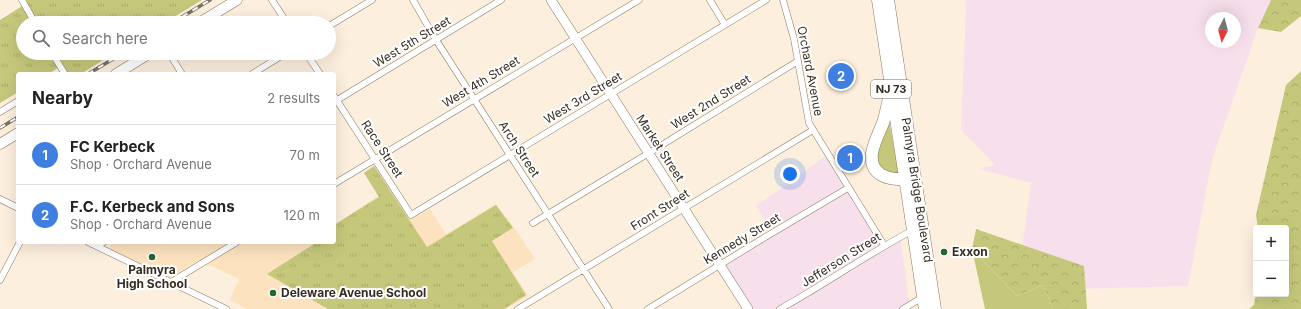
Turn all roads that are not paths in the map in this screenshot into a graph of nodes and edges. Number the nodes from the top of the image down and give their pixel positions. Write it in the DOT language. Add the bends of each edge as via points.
graph roads {
  1 [pos="22,0"];
  2 [pos="236,0"];
  3 [pos="272,0"];
  4 [pos="372,0"];
  5 [pos="413,0"];
  6 [pos="501,0"];
  7 [pos="551,0"];
  8 [pos="639,0"];
  9 [pos="710,0"];
  10 [pos="766,0"];
  11 [pos="783,0"];
  12 [pos="878,0"];
  13 [pos="888,0"];
  14 [pos="31,16"];
  15 [pos="210,16"];
  16 [pos="282,16"];
  17 [pos="336,22"];
  18 [pos="725,25"];
  19 [pos="575,38"];
  20 [pos="436,40"];
  21 [pos="56,60"];
  22 [pos="139,60"];
  23 [pos="173,60"];
  24 [pos="275,60"];
  25 [pos="311,60"];
  26 [pos="798,61"];
  27 [pos="63,72"];
  28 [pos="119,72"];
  29 [pos="181,72"];
  30 [pos="255,72"];
  31 [pos="319,72"];
  32 [pos="891,88"];
  33 [pos="611,94"];
  34 [pos="336,98"];
  35 [pos="474,99"];
  36 [pos="336,100"];
  37 [pos="16,102"];
  38 [pos="0,112"];
  39 [pos="813,130"];
  40 [pos="16,134"];
  41 [pos="0,144"];
  42 [pos="649,153"];
  43 [pos="510,155"];
  44 [pos="375,159"];
  45 [pos="905,179"];
  46 [pos="336,183"];
  47 [pos="848,188"];
  48 [pos="0,199"];
  49 [pos="16,207"];
  50 [pos="684,208"];
  51 [pos="548,214"];
  52 [pos="411,215"];
  53 [pos="533,223"];
  54 [pos="913,230"];
  55 [pos="19,244"];
  56 [pos="92,244"];
  57 [pos="100,244"];
  58 [pos="234,244"];
  59 [pos="97,246"];
  60 [pos="884,246"];
  61 [pos="720,265"];
  62 [pos="583,269"];
  63 [pos="0,280"];
  64 [pos="171,282"];
  65 [pos="924,303"];
  66 [pos="223,308"];
  67 [pos="518,309"];
  68 [pos="609,309"];
  69 [pos="648,309"];
  70 [pos="748,309"];
  71 [pos="780,309"];
  72 [pos="903,309"];
  73 [pos="936,309"];
  1 -- 14 [label="street"];
  2 -- 15 [label="main road"];
  3 -- 16 [label="street"];
  4 -- 17 [label="street"];
  5 -- 20 [label="street, Arch Street"];
  6 -- 20 [label="street, West 5th Street"];
  7 -- 19 [label="street, Market Street"];
  8 -- 19 [label="street, West 4th Street"];
  9 -- 18 [label="street"];
  10 -- 18 [label="street, West 3rd Street"];
  11 -- 26 [label="street, Orchard Avenue"];
  12 -- 32 [label="highway, Palmyra Bridge Boulevard / NJ 73"];
  13 -- 73 [label="highway, Palmyra Bridge Boulevard / NJ 73"];
  18 -- 33 [label="street, West 3rd Street"];
  19 -- 33 [label="street, Market Street"];
  19 -- 35 [label="street, West 4th Street"];
  20 -- 34 [label="street, West 5th Street"];
  20 -- 35 [label="street, Arch Street"];
  21 -- 27 [label="street"];
  22 -- 28 [label="main road"];
  23 -- 29 [label="street"];
  24 -- 30 [label="street"];
  25 -- 31 [label="street"];
  26 -- 39 [label="street, Orchard Avenue" via="807,116"];
  26 -- 42 [label="street, West 2nd Street"];
  32 -- 45 [label="highway, Palmyra Bridge Boulevard / NJ 73"];
  32 -- 45 [label="highway" via="883,122 873,148 872,160 875,168 884,176"];
  33 -- 42 [label="street, Market Street"];
  33 -- 43 [label="street, West 3rd Street"];
  35 -- 43 [label="street, Arch Street"];
  35 -- 44 [label="street, West 4th Street"];
  36 -- 44 [label="street, Race Street"];
  37 -- 38 [label="street"];
  39 -- 47 [label="street, Orchard Avenue"];
  39 -- 50 [label="street, Front Street"];
  40 -- 41 [label="main road"];
  42 -- 50 [label="street, Market Street"];
  42 -- 51 [label="street, West 2nd Street"];
  43 -- 51 [label="street, Arch Street"];
  43 -- 52 [label="street, West 3rd Street"];
  44 -- 46 [label="street, West 4th Street"];
  44 -- 52 [label="street, Race Street"];
  45 -- 54 [label="highway, Palmyra Bridge Boulevard / NJ 73"];
  47 -- 60 [label="street, Orchard Avenue"];
  47 -- 61 [label="street, Kennedy Street"];
  48 -- 49 [label="street"];
  50 -- 61 [label="street, Market Street"];
  50 -- 62 [label="street, Front Street"];
  51 -- 53 [label="street, West 2nd Street"];
  51 -- 62 [label="street, Arch Street"];
  54 -- 60 [label="street, Jefferson Street"];
  54 -- 65 [label="highway, Palmyra Bridge Boulevard / NJ 73"];
  55 -- 63 [label="street"];
  56 -- 59 [label="street"];
  57 -- 59 [label="street"];
  58 -- 64 [label="street"];
  59 -- 64 [label="street"];
  60 -- 71 [label="street, Jefferson Street"];
  61 -- 69 [label="street, Kennedy Street"];
  61 -- 70 [label="street, Market Street"];
  62 -- 67 [label="street, Front Street"];
  62 -- 68 [label="street, Arch Street"];
  64 -- 66 [label="street"];
  65 -- 72 [label="street"];
}
